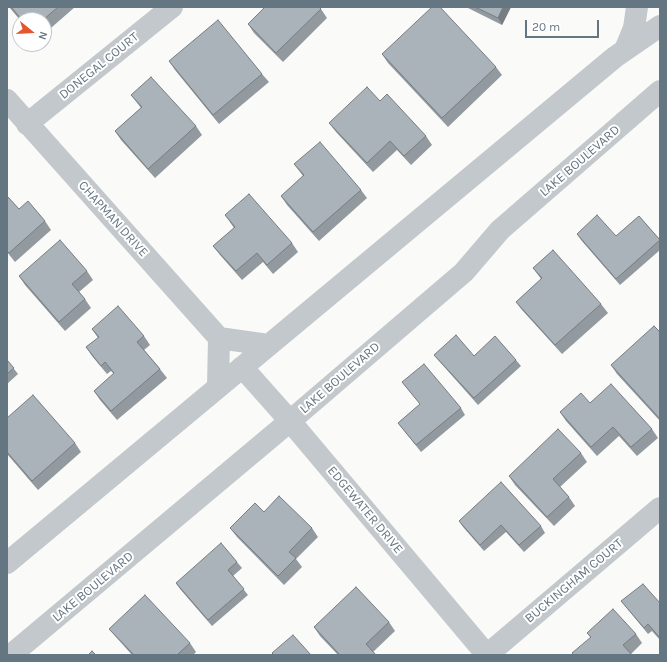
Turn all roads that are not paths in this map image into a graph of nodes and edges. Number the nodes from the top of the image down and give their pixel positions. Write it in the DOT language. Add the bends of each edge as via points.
graph roads {
  1 [pos="172,7"];
  2 [pos="637,7"];
  3 [pos="660,26"];
  4 [pos="625,50"];
  5 [pos="660,91"];
  6 [pos="7,100"];
  7 [pos="27,124"];
  8 [pos="219,338"];
  9 [pos="268,345"];
  10 [pos="242,367"];
  11 [pos="218,388"];
  12 [pos="290,421"];
  13 [pos="660,508"];
  14 [pos="10,556"];
  15 [pos="11,655"];
  16 [pos="487,655"];
  1 -- 7 [label="street, DONEGAL COURT"];
  2 -- 4 [label="street" via="634,28"];
  3 -- 4 [label="street"];
  4 -- 9 [label="street"];
  5 -- 12 [label="street, LAKE BOULEVARD" via="500,230 464,272"];
  6 -- 7 [label="street, CHAPMAN DRIVE"];
  7 -- 8 [label="street, CHAPMAN DRIVE"];
  8 -- 9 [label="street"];
  8 -- 11 [label="street"];
  9 -- 10 [label="street"];
  10 -- 11 [label="street"];
  10 -- 12 [label="street, EDGEWATER DRIVE"];
  11 -- 14 [label="street"];
  12 -- 15 [label="street, LAKE BOULEVARD"];
  12 -- 16 [label="street, EDGEWATER DRIVE"];
  13 -- 16 [label="street, BUCKINGHAM COURT"];
}
